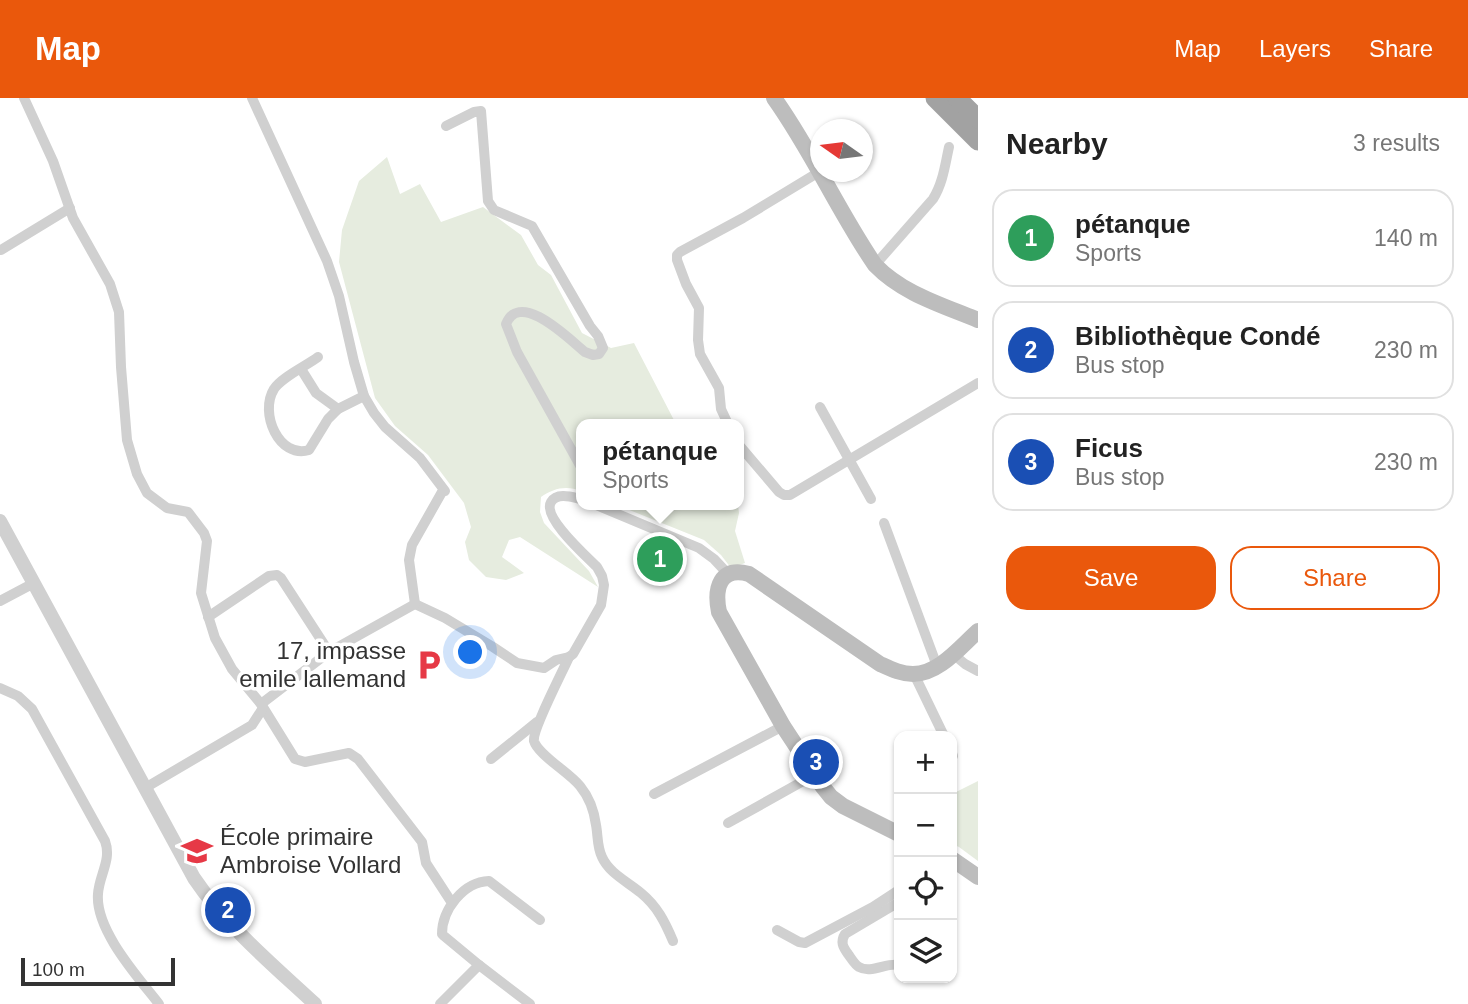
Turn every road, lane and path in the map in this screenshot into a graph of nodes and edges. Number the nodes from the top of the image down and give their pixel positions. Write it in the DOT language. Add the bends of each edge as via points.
graph roads {
  1 [pos="24,98"];
  2 [pos="252,98"];
  3 [pos="774,98"];
  4 [pos="935,98"];
  5 [pos="957,98"];
  6 [pos="978,119"];
  7 [pos="446,126"];
  8 [pos="978,141"];
  9 [pos="948,147"];
  10 [pos="810,156"];
  11 [pos="810,178"];
  12 [pos="824,182"];
  13 [pos="70,208"];
  14 [pos="1,250"];
  15 [pos="875,265"];
  16 [pos="978,320"];
  17 [pos="318,358"];
  18 [pos="301,369"];
  19 [pos="978,383"];
  20 [pos="363,396"];
  21 [pos="820,407"];
  22 [pos="338,408"];
  23 [pos="726,419"];
  24 [pos="744,451"];
  25 [pos="576,458"];
  26 [pos="849,460"];
  27 [pos="576,498"];
  28 [pos="872,499"];
  29 [pos="610,510"];
  30 [pos="0,521"];
  31 [pos="884,523"];
  32 [pos="728,574"];
  33 [pos="34,583"];
  34 [pos="0,601"];
  35 [pos="415,604"];
  36 [pos="208,617"];
  37 [pos="978,631"];
  38 [pos="329,652"];
  39 [pos="953,654"];
  40 [pos="569,657"];
  41 [pos="937,666"];
  42 [pos="978,671"];
  43 [pos="914,674"];
  44 [pos="0,688"];
  45 [pos="262,706"];
  46 [pos="539,720"];
  47 [pos="783,726"];
  48 [pos="942,731"];
  49 [pos="491,759"];
  50 [pos="814,775"];
  51 [pos="145,789"];
  52 [pos="654,794"];
  53 [pos="728,823"];
  54 [pos="894,832"];
  55 [pos="957,866"];
  56 [pos="978,877"];
  57 [pos="894,893"];
  58 [pos="452,903"];
  59 [pos="894,905"];
  60 [pos="540,920"];
  61 [pos="776,930"];
  62 [pos="673,941"];
  63 [pos="894,963"];
  64 [pos="479,965"];
  65 [pos="159,1004"];
  66 [pos="315,1004"];
  67 [pos="440,1004"];
  68 [pos="530,1004"];
  1 -- 13 [label="street"];
  2 -- 20 [label="street" via="327,261"];
  3 -- 10 [label="main road"];
  4 -- 8 [label="highway"];
  5 -- 6 [label="highway"];
  7 -- 25 [label="street" via="481,111 488,201 494,210 532,226 598,335 603,348 593,355 534,313 514,314 506,324"];
  9 -- 15 [label="street" via="933,199"];
  11 -- 23 [label="street" via="677,255 699,308 700,354 719,388"];
  12 -- 15 [label="main road"];
  13 -- 14 [label="street"];
  13 -- 36 [label="street" via="110,284 119,312 127,440 137,474 147,493 167,508 188,512 204,533 201,593"];
  15 -- 16 [label="main road" via="904,289"];
  17 -- 18 [label="street"];
  18 -- 22 [label="street" via="316,393"];
  18 -- 22 [label="street" via="274,389 269,404 281,442 301,453 310,449"];
  19 -- 26 [label="street"];
  20 -- 22 [label="street"];
  20 -- 35 [label="street" via="445,491 412,545 409,560"];
  21 -- 26 [label="street"];
  24 -- 26 [label="street" via="784,495"];
  26 -- 28 [label="street"];
  27 -- 40 [label="street" via="555,498 549,508 554,521 597,567 604,595"];
  29 -- 32 [label="street" via="699,548"];
  30 -- 33 [label="street"];
  31 -- 41 [label="street"];
  32 -- 43 [label="main road" via="749,574 880,664"];
  32 -- 47 [label="main road" via="718,586 719,612"];
  33 -- 34 [label="street"];
  33 -- 51 [label="street"];
  35 -- 38 [label="street"];
  35 -- 40 [label="street" via="517,663 544,668"];
  36 -- 38 [label="street" via="277,575"];
  36 -- 45 [label="street" via="232,669"];
  37 -- 39 [label="main road"];
  38 -- 45 [label="street"];
  39 -- 41 [label="main road"];
  39 -- 42 [label="street"];
  40 -- 46 [label="street"];
  41 -- 43 [label="main road"];
  43 -- 48 [label="street"];
  44 -- 65 [label="street" via="32,709 105,841 108,853 99,909 119,952"];
  45 -- 51 [label="street" via="252,725"];
  45 -- 58 [label="street" via="295,759 305,762 349,752 358,759 422,842 426,863"];
  46 -- 49 [label="street"];
  46 -- 62 [label="street" via="534,740 589,799 602,858 655,906"];
  47 -- 50 [label="main road"];
  47 -- 52 [label="street"];
  50 -- 53 [label="street"];
  50 -- 54 [label="main road" via="843,806"];
  51 -- 66 [label="street" via="211,903"];
  55 -- 56 [label="main road"];
  57 -- 61 [label="street" via="805,943"];
  58 -- 60 [label="street" via="460,893 489,881"];
  58 -- 64 [label="street" via="442,934"];
  59 -- 63 [label="street" via="842,939 858,967"];
  64 -- 67 [label="street"];
  64 -- 68 [label="street"];
}
